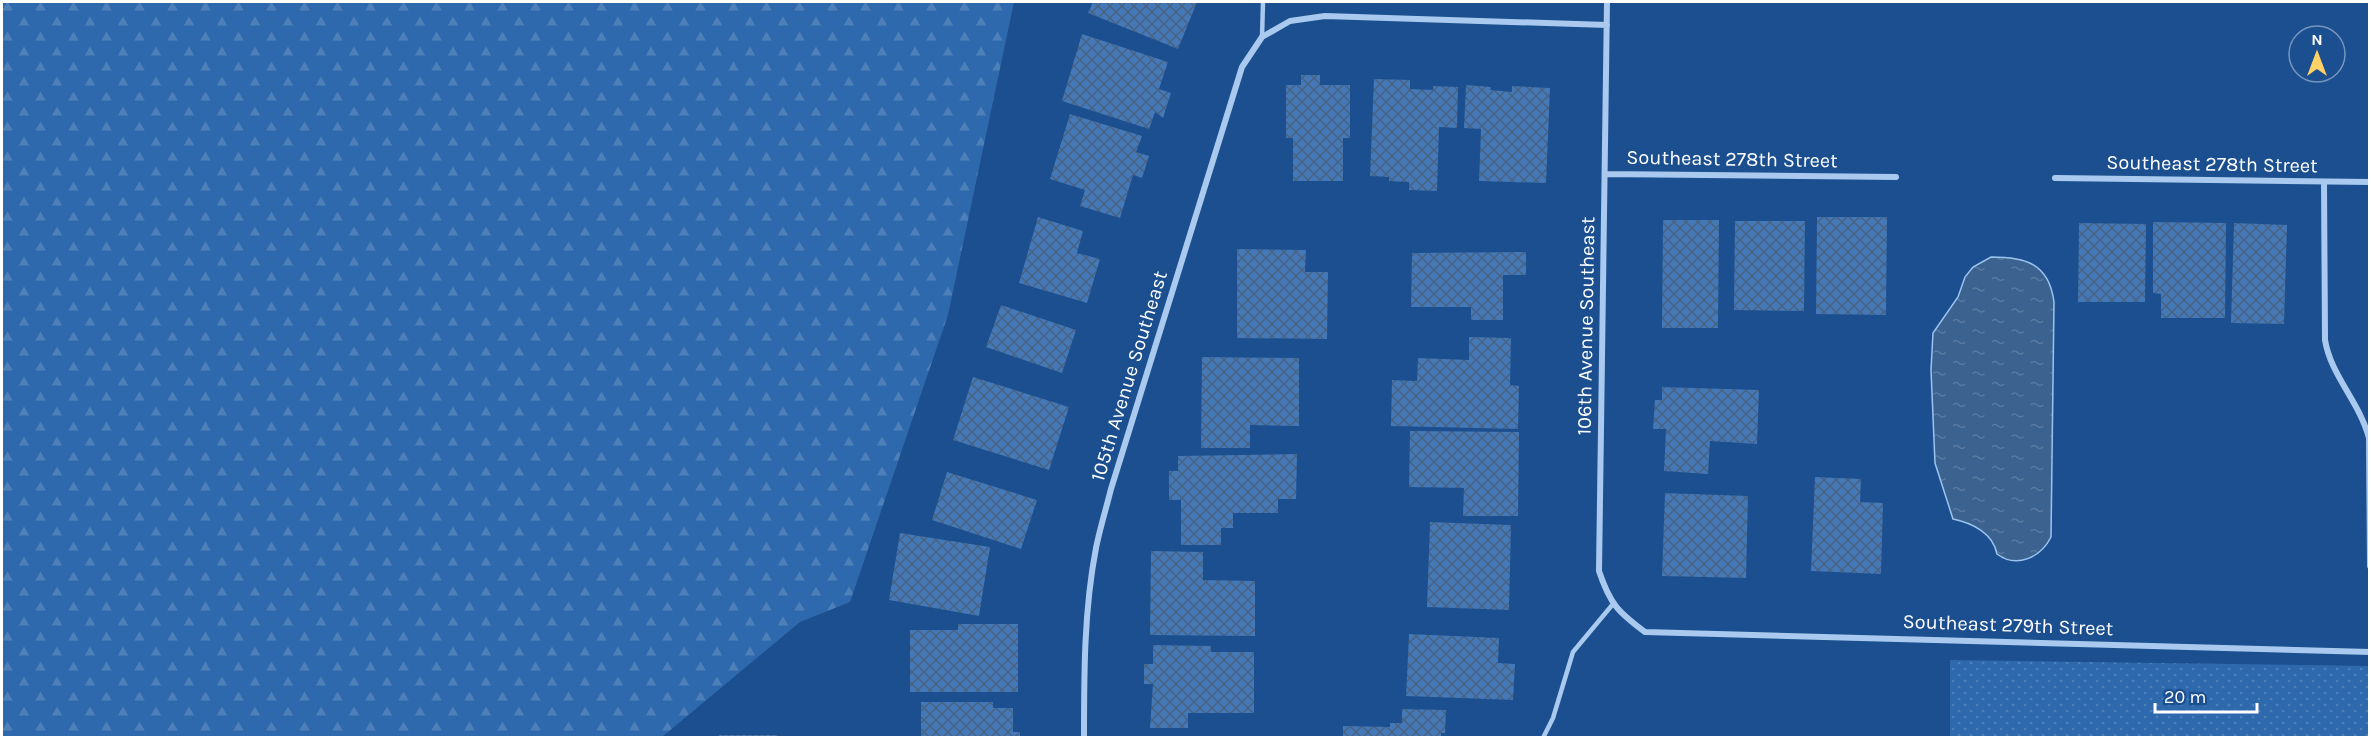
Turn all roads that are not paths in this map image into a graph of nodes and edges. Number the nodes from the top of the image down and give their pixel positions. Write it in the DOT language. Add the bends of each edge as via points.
graph roads {
  1 [pos="1263,2"];
  2 [pos="1607,2"];
  3 [pos="1606,25"];
  4 [pos="1262,37"];
  5 [pos="1605,174"];
  6 [pos="1896,177"];
  7 [pos="2055,178"];
  8 [pos="2324,182"];
  9 [pos="2370,182"];
  10 [pos="2370,566"];
  11 [pos="1613,604"];
  12 [pos="1645,632"];
  13 [pos="2370,652"];
  14 [pos="1084,738"];
  15 [pos="1543,738"];
  1 -- 4 [label="lane"];
  2 -- 3 [label="street, 106th Avenue Southeast"];
  3 -- 4 [label="street" via="1325,16 1290,21"];
  3 -- 5 [label="street, 106th Avenue Southeast"];
  4 -- 14 [label="street, 105th Avenue Southeast" via="1242,67 1111,489 1096,549 1088,606"];
  5 -- 6 [label="street, Southeast 278th Street"];
  5 -- 11 [label="street, 106th Avenue Southeast" via="1599,571"];
  7 -- 8 [label="street, Southeast 278th Street"];
  8 -- 9 [label="street, Southeast 278th Street"];
  8 -- 10 [label="street" via="2325,340 2328,357 2363,417 2369,438"];
  11 -- 12 [label="street, 106th Avenue Southeast"];
  11 -- 15 [label="lane" via="1573,652"];
  12 -- 13 [label="street, Southeast 279th Street"];
}
